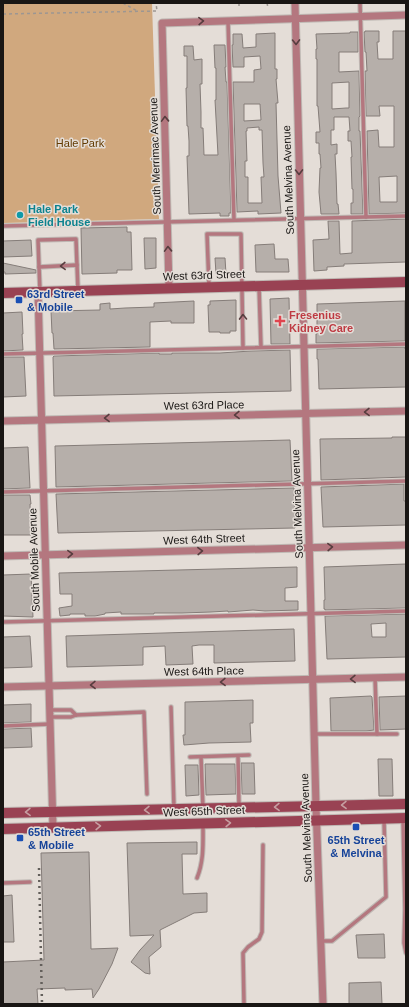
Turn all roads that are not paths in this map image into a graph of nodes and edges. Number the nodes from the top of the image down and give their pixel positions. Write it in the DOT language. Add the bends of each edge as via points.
graph roads {
  1 [pos="295,3"];
  2 [pos="360,3"];
  3 [pos="406,15"];
  4 [pos="360,16"];
  5 [pos="295,18"];
  6 [pos="228,20"];
  7 [pos="406,216"];
  8 [pos="366,217"];
  9 [pos="300,218"];
  10 [pos="234,220"];
  11 [pos="168,222"];
  12 [pos="3,226"];
  13 [pos="77,265"];
  14 [pos="39,267"];
  15 [pos="406,282"];
  16 [pos="302,285"];
  17 [pos="242,286"];
  18 [pos="259,286"];
  19 [pos="209,287"];
  20 [pos="170,288"];
  21 [pos="78,291"];
  22 [pos="39,292"];
  23 [pos="3,293"];
  24 [pos="406,344"];
  25 [pos="304,346"];
  26 [pos="261,347"];
  27 [pos="243,348"];
  28 [pos="40,353"];
  29 [pos="3,354"];
  30 [pos="406,411"];
  31 [pos="306,414"];
  32 [pos="41,420"];
  33 [pos="3,421"];
  34 [pos="406,481"];
  35 [pos="308,484"];
  36 [pos="43,490"];
  37 [pos="3,492"];
  38 [pos="406,545"];
  39 [pos="309,548"];
  40 [pos="45,555"];
  41 [pos="3,556"];
  42 [pos="406,611"];
  43 [pos="311,613"];
  44 [pos="47,621"];
  45 [pos="3,622"];
  46 [pos="406,677"];
  47 [pos="375,678"];
  48 [pos="314,680"];
  49 [pos="49,686"];
  50 [pos="3,687"];
  51 [pos="171,707"];
  52 [pos="76,715"];
  53 [pos="50,717"];
  54 [pos="3,726"];
  55 [pos="315,734"];
  56 [pos="376,734"];
  57 [pos="397,734"];
  58 [pos="249,755"];
  59 [pos="238,756"];
  60 [pos="190,757"];
  61 [pos="201,757"];
  62 [pos="147,794"];
  63 [pos="406,804"];
  64 [pos="316,806"];
  65 [pos="203,808"];
  66 [pos="239,808"];
  67 [pos="174,809"];
  68 [pos="52,812"];
  69 [pos="3,813"];
  70 [pos="404,818"];
  71 [pos="384,819"];
  72 [pos="317,820"];
  73 [pos="203,824"];
  74 [pos="53,828"];
  75 [pos="3,829"];
  76 [pos="262,844"];
  77 [pos="197,878"];
  78 [pos="30,882"];
  79 [pos="3,883"];
  80 [pos="405,925"];
  81 [pos="321,941"];
  82 [pos="406,953"];
  83 [pos="244,1004"];
  84 [pos="323,1004"];
  1 -- 5 [label="street, South Melvina Avenue"];
  2 -- 4 [label="lane"];
  3 -- 4 [label="street"];
  4 -- 5 [label="street"];
  4 -- 8 [label="lane"];
  5 -- 6 [label="street"];
  5 -- 9 [label="street, South Melvina Avenue, one-way"];
  6 -- 10 [label="lane"];
  11 -- 6 [label="street, South Merrimac Avenue, one-way" via="162,23"];
  7 -- 8 [label="lane"];
  8 -- 9 [label="lane"];
  9 -- 10 [label="lane"];
  9 -- 16 [label="street, South Melvina Avenue"];
  10 -- 11 [label="lane"];
  11 -- 12 [label="lane"];
  20 -- 11 [label="street, South Merrimac Avenue, one-way"];
  13 -- 14 [label="lane, one-way"];
  13 -- 14 [label="lane" via="76,238 38,240"];
  13 -- 21 [label="lane"];
  14 -- 22 [label="lane"];
  15 -- 16 [label="street, West 63rd Street"];
  16 -- 18 [label="street, West 63rd Street"];
  16 -- 25 [label="street, South Melvina Avenue"];
  17 -- 18 [label="street, West 63rd Street"];
  17 -- 19 [label="street, West 63rd Street"];
  17 -- 19 [label="lane" via="241,234 207,234"];
  27 -- 17 [label="lane, one-way"];
  18 -- 26 [label="lane"];
  19 -- 20 [label="street, West 63rd Street"];
  20 -- 21 [label="street, West 63rd Street"];
  21 -- 22 [label="street, West 63rd Street"];
  22 -- 23 [label="street, West 63rd Street"];
  22 -- 28 [label="street, South Mobile Avenue"];
  24 -- 25 [label="lane"];
  25 -- 26 [label="lane"];
  25 -- 31 [label="street, South Melvina Avenue"];
  26 -- 27 [label="lane"];
  27 -- 28 [label="lane"];
  28 -- 29 [label="lane"];
  28 -- 32 [label="street, South Mobile Avenue"];
  30 -- 31 [label="street, West 63rd Place, one-way"];
  31 -- 32 [label="street, West 63rd Place, one-way"];
  31 -- 35 [label="street, South Melvina Avenue"];
  32 -- 33 [label="street, West 63rd Place"];
  32 -- 36 [label="street, South Mobile Avenue"];
  34 -- 35 [label="lane"];
  35 -- 36 [label="lane"];
  35 -- 39 [label="street, South Melvina Avenue"];
  36 -- 37 [label="lane"];
  36 -- 40 [label="street, South Mobile Avenue"];
  39 -- 38 [label="street, West 64th Street, one-way"];
  40 -- 39 [label="street, West 64th Street, one-way"];
  39 -- 43 [label="street, South Melvina Avenue"];
  40 -- 41 [label="street, West 64th Street"];
  40 -- 44 [label="street, South Mobile Avenue"];
  42 -- 43 [label="lane"];
  43 -- 44 [label="lane"];
  43 -- 48 [label="street, South Melvina Avenue"];
  44 -- 45 [label="lane"];
  44 -- 49 [label="street, South Mobile Avenue"];
  46 -- 47 [label="street, West 64th Place"];
  47 -- 48 [label="street, West 64th Place, one-way"];
  47 -- 56 [label="lane"];
  48 -- 49 [label="street, West 64th Place, one-way"];
  48 -- 55 [label="street, South Melvina Avenue"];
  49 -- 50 [label="street, West 64th Place"];
  49 -- 53 [label="street, South Mobile Avenue"];
  51 -- 67 [label="lane"];
  52 -- 53 [label="lane"];
  52 -- 53 [label="lane" via="71,710"];
  52 -- 62 [label="lane" via="144,712"];
  53 -- 54 [label="lane"];
  53 -- 68 [label="street, South Mobile Avenue"];
  55 -- 56 [label="lane"];
  55 -- 64 [label="street, South Melvina Avenue"];
  56 -- 57 [label="lane"];
  58 -- 59 [label="lane"];
  59 -- 61 [label="lane"];
  59 -- 66 [label="lane"];
  60 -- 61 [label="lane"];
  61 -- 65 [label="lane"];
  63 -- 64 [label="street, West 65th Street, one-way"];
  64 -- 66 [label="street, West 65th Street, one-way"];
  64 -- 72 [label="street, South Melvina Avenue"];
  65 -- 66 [label="street, West 65th Street"];
  65 -- 67 [label="street, West 65th Street"];
  67 -- 68 [label="street, West 65th Street, one-way"];
  68 -- 69 [label="street, West 65th Street, one-way"];
  68 -- 74 [label="street, South Mobile Avenue"];
  70 -- 71 [label="street, West 65th Street"];
  70 -- 80 [label="lane"];
  71 -- 72 [label="street, West 65th Street"];
  71 -- 81 [label="lane" via="386,897 332,941"];
  73 -- 72 [label="street, West 65th Street, one-way"];
  72 -- 81 [label="street, South Melvina Avenue"];
  74 -- 73 [label="street, West 65th Street, one-way"];
  73 -- 77 [label="lane" via="202,853"];
  74 -- 75 [label="street, West 65th Street"];
  76 -- 83 [label="lane" via="262,932 259,939 243,954"];
  78 -- 79 [label="lane"];
  80 -- 82 [label="lane"];
  81 -- 84 [label="street, South Melvina Avenue"];
}
